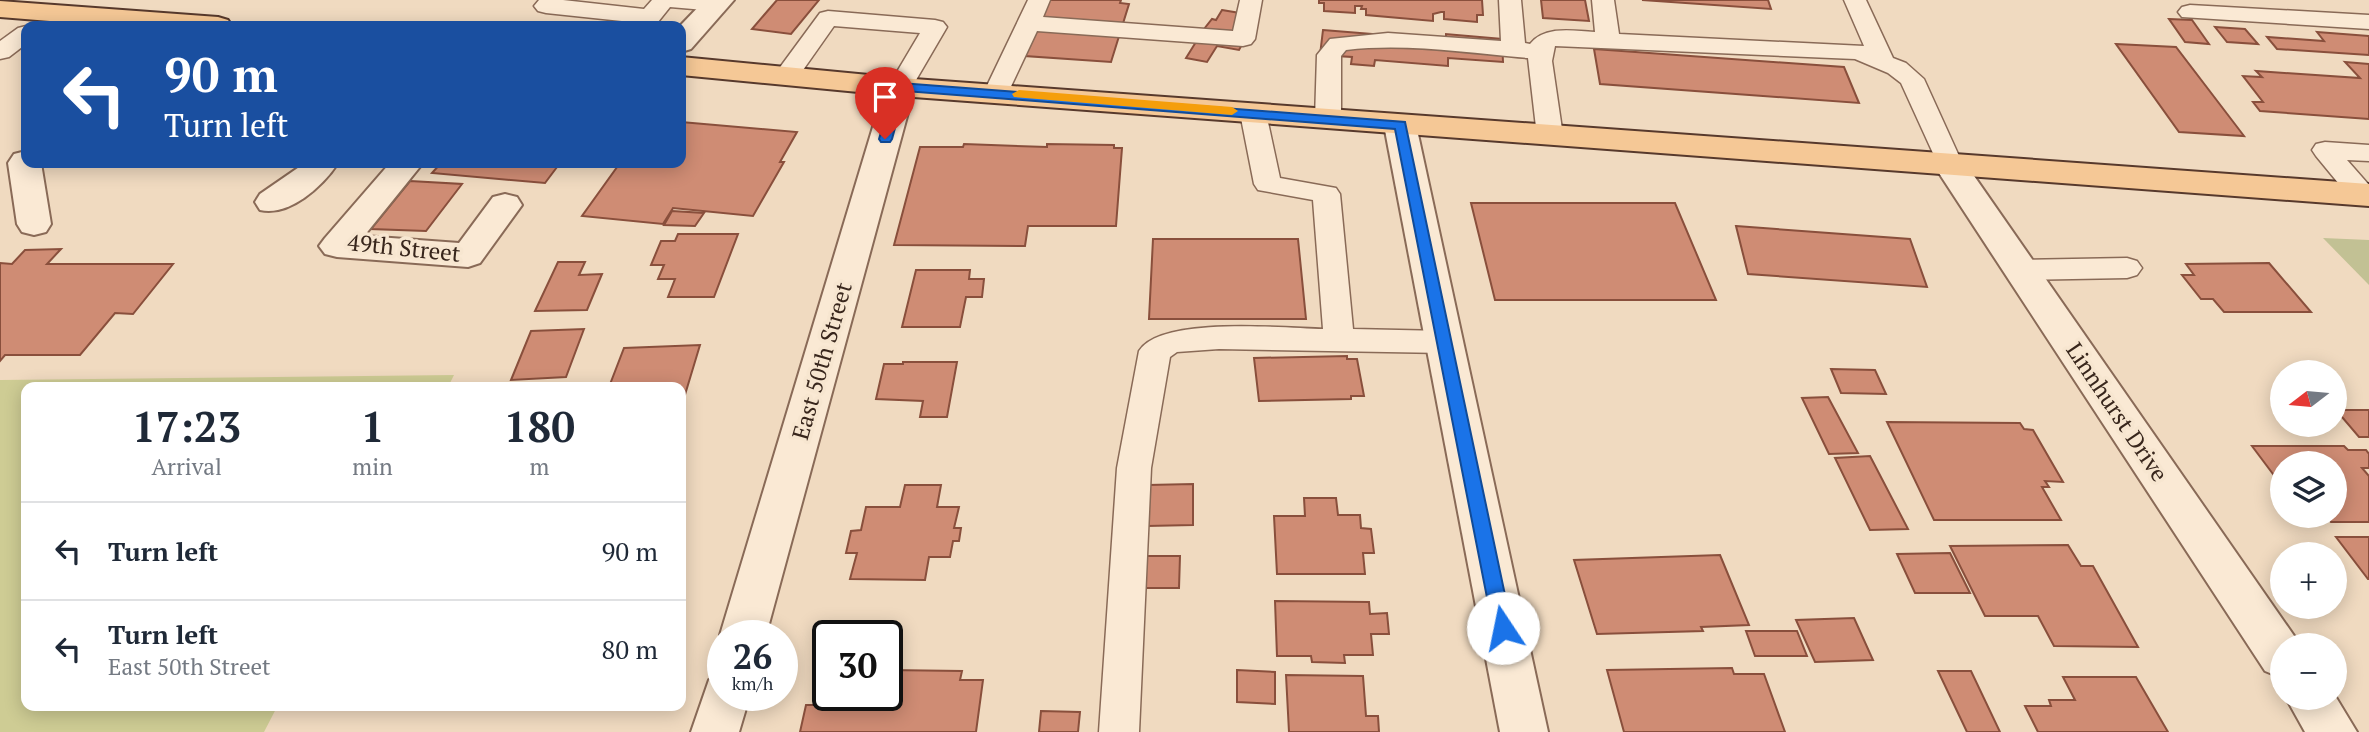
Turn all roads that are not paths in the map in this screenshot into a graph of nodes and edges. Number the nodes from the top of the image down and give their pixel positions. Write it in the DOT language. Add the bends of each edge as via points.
graph roads {
  1 [pos="552,0"];
  2 [pos="1039,0"];
  3 [pos="1251,0"];
  4 [pos="1510,0"];
  5 [pos="1603,0"];
  6 [pos="1856,0"];
  7 [pos="718,2"];
  8 [pos="0,9"];
  9 [pos="2190,12"];
  10 [pos="181,16"];
  11 [pos="586,18"];
  12 [pos="45,20"];
  13 [pos="2369,22"];
  14 [pos="1028,23"];
  15 [pos="21,37"];
  16 [pos="686,37"];
  17 [pos="1608,40"];
  18 [pos="1513,50"];
  19 [pos="0,52"];
  20 [pos="1541,52"];
  21 [pos="1882,60"];
  22 [pos="686,66"];
  23 [pos="787,75"];
  24 [pos="900,87"];
  25 [pos="997,92"];
  26 [pos="1253,113"];
  27 [pos="1328,119"];
  28 [pos="1400,125"];
  29 [pos="1550,136"];
  30 [pos="2369,153"];
  31 [pos="1951,167"];
  32 [pos="25,168"];
  33 [pos="318,168"];
  34 [pos="403,168"];
  35 [pos="2366,195"];
  36 [pos="272,202"];
  37 [pos="505,205"];
  38 [pos="34,224"];
  39 [pos="2127,268"];
  40 [pos="2021,270"];
  41 [pos="1339,340"];
  42 [pos="1445,342"];
  43 [pos="747,620"];
  44 [pos="2270,639"];
  45 [pos="2318,710"];
  46 [pos="721,711"];
  47 [pos="715,732"];
  48 [pos="1119,732"];
  49 [pos="1524,732"];
  50 [pos="2333,732"];
  1 -- 11 [label="lane" via="546,6"];
  2 -- 14 [label="lane"];
  3 -- 14 [label="lane" via="1243,39"];
  4 -- 18 [label="lane"];
  5 -- 17 [label="lane"];
  6 -- 21 [label="lane"];
  7 -- 11 [label="lane" via="664,0 650,17"];
  7 -- 16 [label="street"];
  8 -- 12 [label="main road"];
  9 -- 13 [label="lane"];
  10 -- 12 [label="main road"];
  14 -- 25 [label="lane"];
  15 -- 19 [label="lane"];
  17 -- 20 [label="lane" via="1548,39"];
  17 -- 21 [label="lane" via="1859,51"];
  18 -- 20 [label="lane"];
  18 -- 27 [label="lane" via="1391,40 1338,44 1329,55"];
  20 -- 29 [label="lane"];
  21 -- 31 [label="lane" via="1912,79"];
  22 -- 23 [label="main road"];
  23 -- 24 [label="main road"];
  23 -- 24 [label="lane" via="828,18 935,27"];
  24 -- 25 [label="main road"];
  24 -- 43 [label="street, East 50th Street"];
  25 -- 26 [label="main road"];
  26 -- 27 [label="main road"];
  26 -- 41 [label="lane" via="1268,184 1326,194"];
  27 -- 28 [label="main road"];
  28 -- 29 [label="main road"];
  28 -- 42 [label="street"];
  29 -- 31 [label="main road"];
  30 -- 35 [label="lane" via="2325,150"];
  31 -- 35 [label="main road"];
  31 -- 40 [label="street, Linnhurst Drive"];
  32 -- 38 [label="street"];
  33 -- 36 [label="street"];
  34 -- 37 [label="street, 49th Street" via="337,246 468,255"];
  39 -- 40 [label="lane"];
  40 -- 44 [label="street, Linnhurst Drive"];
  41 -- 42 [label="lane"];
  41 -- 48 [label="lane" via="1219,338 1170,342 1154,351 1134,468"];
  42 -- 49 [label="street"];
  45 -- 50 [label="street"];
  46 -- 47 [label="street"];
}
